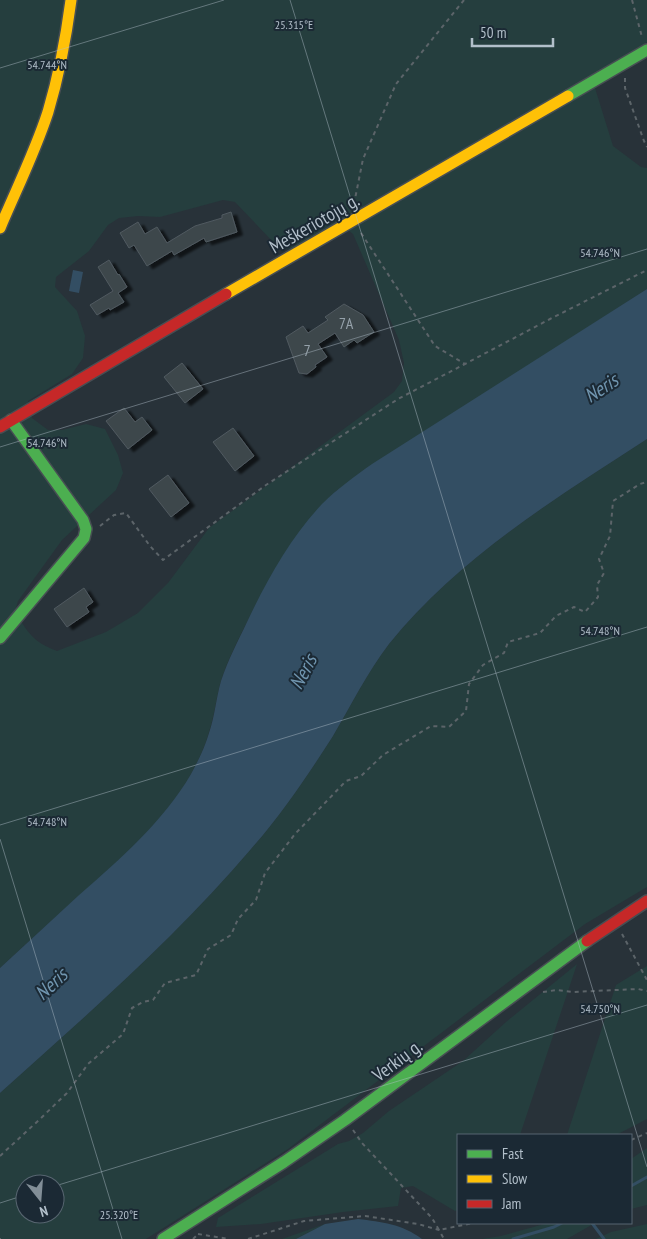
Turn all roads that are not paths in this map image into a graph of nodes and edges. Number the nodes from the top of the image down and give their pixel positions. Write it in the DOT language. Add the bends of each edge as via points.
graph roads {
  1 [pos="71,0"];
  2 [pos="646,51"];
  3 [pos="0,228"];
  4 [pos="11,420"];
  5 [pos="0,427"];
  6 [pos="0,638"];
  7 [pos="647,901"];
  8 [pos="163,1239"];
  1 -- 3 [label="street" via="60,64 45,119"];
  2 -- 4 [label="street, Meškeriotojų g."];
  4 -- 5 [label="street, Meškeriotojų g."];
  4 -- 6 [label="street" via="84,520 86,533"];
  7 -- 8 [label="street, Verkių g." via="580,944 345,1120"];
}
